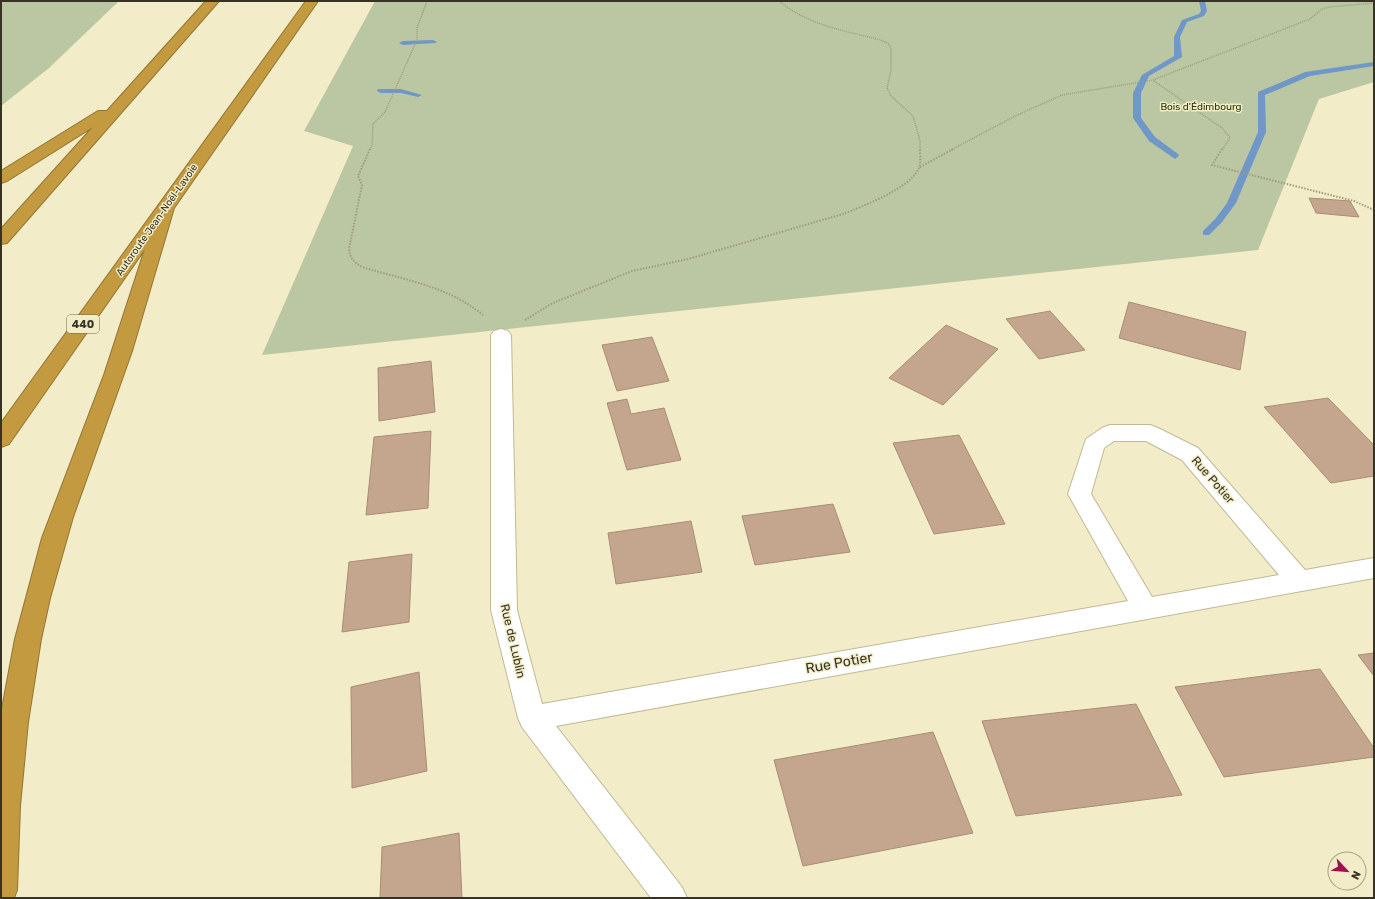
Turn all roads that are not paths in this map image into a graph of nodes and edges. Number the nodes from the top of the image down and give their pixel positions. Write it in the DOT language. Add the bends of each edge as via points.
graph roads {
  1 [pos="213,1"];
  2 [pos="312,1"];
  3 [pos="125,100"];
  4 [pos="1,178"];
  5 [pos="166,209"];
  6 [pos="1,239"];
  7 [pos="501,335"];
  8 [pos="1,439"];
  9 [pos="1374,568"];
  10 [pos="1299,581"];
  11 [pos="1146,609"];
  12 [pos="532,718"];
  13 [pos="1,890"];
  14 [pos="671,898"];
  1 -- 3 [label="highway"];
  2 -- 5 [label="highway, Autoroute Jean-Noël-Lavoie / 440"];
  3 -- 4 [label="highway"];
  3 -- 6 [label="highway"];
  5 -- 8 [label="highway, Autoroute Jean-Noël-Lavoie / 440"];
  5 -- 13 [label="highway" via="107,398 63,510 32,620 9,761 2,839"];
  7 -- 12 [label="street, Rue de Lublin" via="504,610"];
  9 -- 10 [label="street, Rue Potier"];
  10 -- 11 [label="street, Rue Potier"];
  10 -- 11 [label="street, Rue Potier" via="1190,454 1150,433 1110,433 1094,444 1078,494"];
  11 -- 12 [label="street, Rue Potier"];
  12 -- 14 [label="street, Rue de Lublin"];
}
